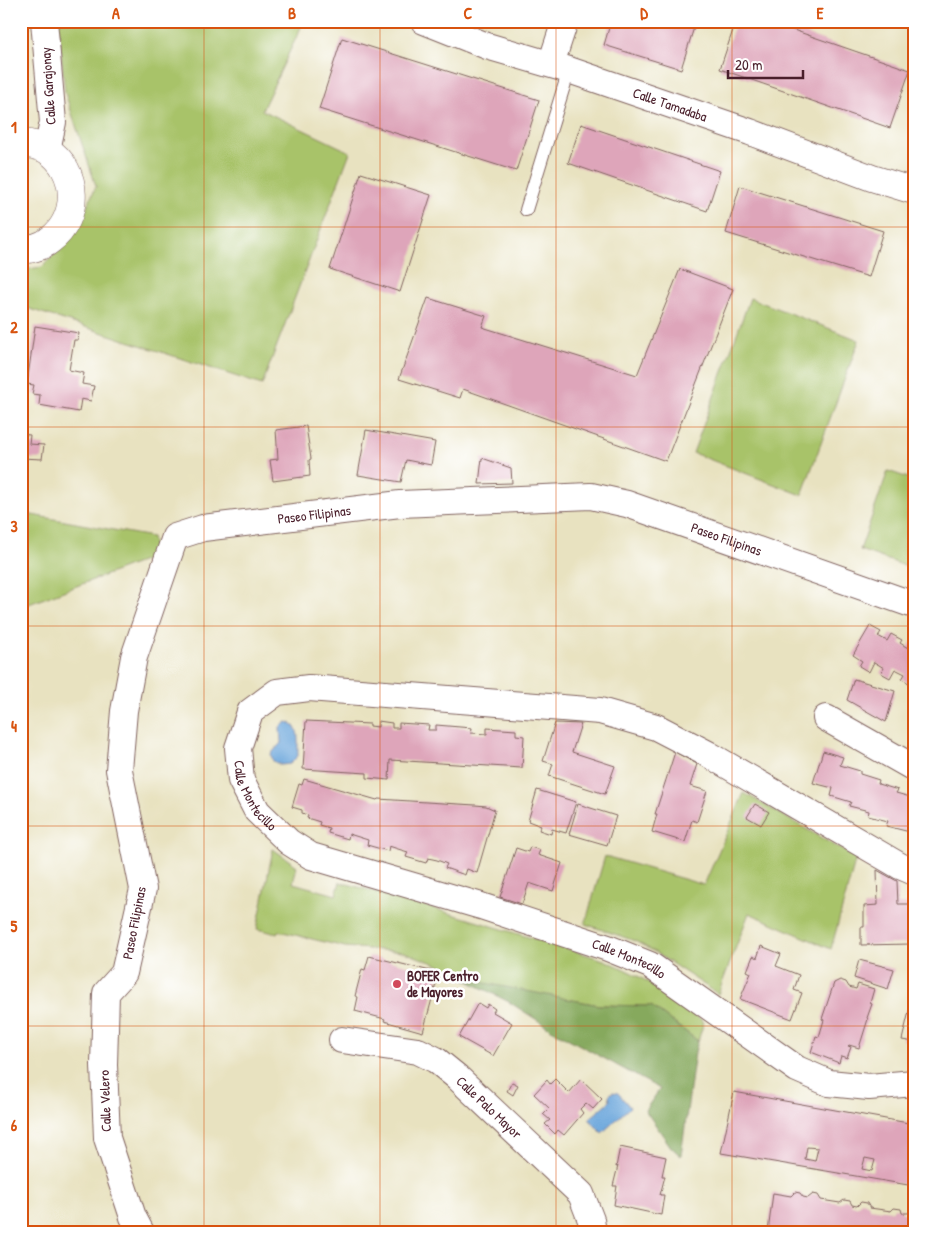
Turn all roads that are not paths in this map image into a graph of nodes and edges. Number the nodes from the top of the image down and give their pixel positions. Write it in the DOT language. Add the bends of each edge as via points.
graph roads {
  1 [pos="44,21"];
  2 [pos="424,21"];
  3 [pos="565,21"];
  4 [pos="560,67"];
  5 [pos="21,142"];
  6 [pos="47,150"];
  7 [pos="914,191"];
  8 [pos="526,210"];
  9 [pos="21,250"];
  10 [pos="914,605"];
  11 [pos="826,718"];
  12 [pos="914,768"];
  13 [pos="914,872"];
  14 [pos="106,993"];
  15 [pos="342,1040"];
  16 [pos="914,1083"];
  17 [pos="141,1232"];
  18 [pos="593,1232"];
  1 -- 6 [label="street, Calle Garajonay" via="53,122"];
  2 -- 4 [label="street, Calle Tamadaba" via="487,46"];
  3 -- 4 [label="street"];
  4 -- 7 [label="street, Calle Tamadaba"];
  4 -- 8 [label="lane"];
  5 -- 6 [label="street"];
  6 -- 9 [label="street" via="69,177 70,212 62,228 50,240"];
  10 -- 14 [label="street, Paseo Filipinas" via="627,504 591,496 400,504 203,528 175,537 134,657 124,711 119,770 143,888 124,973"];
  11 -- 12 [label="street"];
  13 -- 16 [label="street, Calle Montecillo" via="656,726 600,711 309,688 277,692 250,712 238,748 241,780 257,811 288,842 311,856 481,906 650,965 797,1069 829,1083 869,1087"];
  14 -- 17 [label="street, Calle Velero" via="107,1138"];
  15 -- 18 [label="street, Calle Palo Mayor" via="418,1051 436,1060 581,1194 592,1220"];
}
